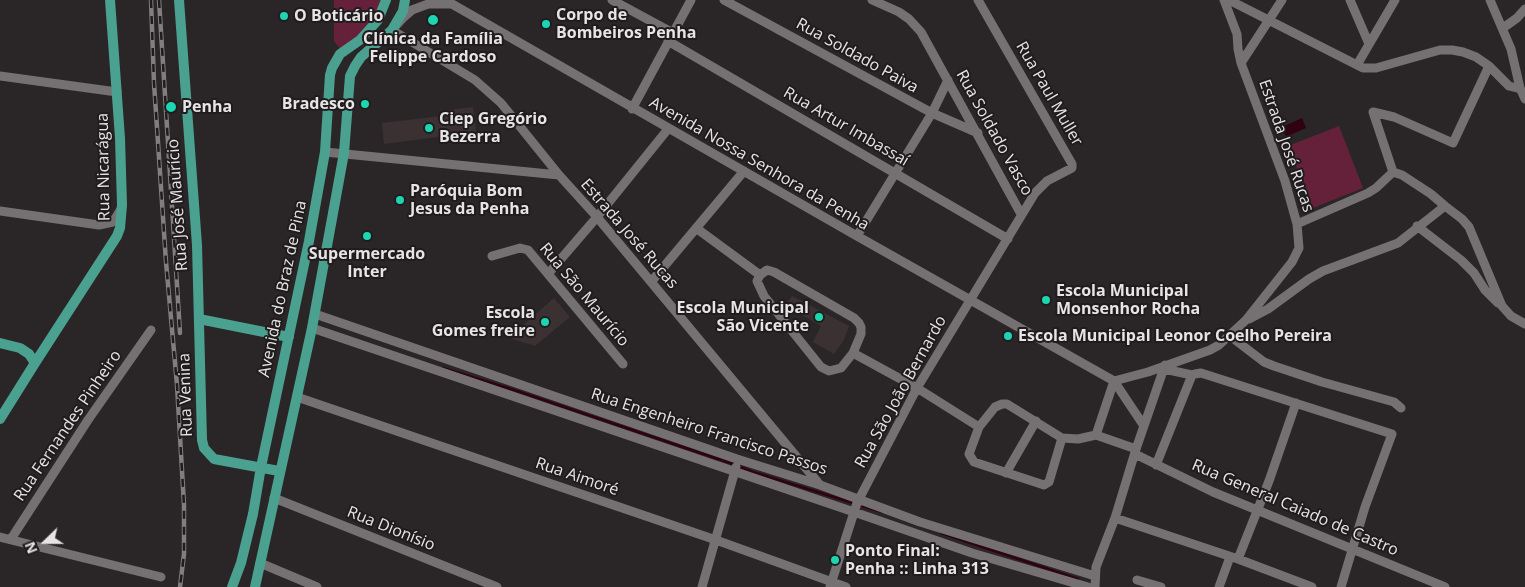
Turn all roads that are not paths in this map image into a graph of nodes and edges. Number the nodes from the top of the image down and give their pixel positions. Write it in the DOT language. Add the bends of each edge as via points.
graph roads {
  1 [pos="110,0"];
  2 [pos="179,0"];
  3 [pos="386,0"];
  4 [pos="405,0"];
  5 [pos="612,0"];
  6 [pos="691,0"];
  7 [pos="724,0"];
  8 [pos="872,0"];
  9 [pos="978,0"];
  10 [pos="1224,0"];
  11 [pos="1229,0"];
  12 [pos="1282,0"];
  13 [pos="1350,0"];
  14 [pos="1395,0"];
  15 [pos="1490,0"];
  16 [pos="449,2"];
  17 [pos="1525,9"];
  18 [pos="1269,20"];
  19 [pos="1503,28"];
  20 [pos="392,30"];
  21 [pos="671,37"];
  22 [pos="1368,44"];
  23 [pos="1241,63"];
  24 [pos="1357,65"];
  25 [pos="1489,66"];
  26 [pos="0,76"];
  27 [pos="948,80"];
  28 [pos="1523,86"];
  29 [pos="117,92"];
  30 [pos="1525,99"];
  31 [pos="632,109"];
  32 [pos="932,113"];
  33 [pos="668,129"];
  34 [pos="978,133"];
  35 [pos="325,152"];
  36 [pos="344,153"];
  37 [pos="744,172"];
  38 [pos="1393,172"];
  39 [pos="896,173"];
  40 [pos="558,175"];
  41 [pos="122,205"];
  42 [pos="1445,206"];
  43 [pos="0,211"];
  44 [pos="1021,214"];
  45 [pos="597,217"];
  46 [pos="1297,224"];
  47 [pos="1417,226"];
  48 [pos="696,228"];
  49 [pos="857,236"];
  50 [pos="1008,239"];
  51 [pos="492,256"];
  52 [pos="548,274"];
  53 [pos="760,275"];
  54 [pos="651,282"];
  55 [pos="970,299"];
  56 [pos="1502,306"];
  57 [pos="315,314"];
  58 [pos="200,319"];
  59 [pos="1246,320"];
  60 [pos="1525,324"];
  61 [pos="348,325"];
  62 [pos="312,328"];
  63 [pos="151,330"];
  64 [pos="1230,336"];
  65 [pos="289,338"];
  66 [pos="344,339"];
  67 [pos="0,343"];
  68 [pos="854,353"];
  69 [pos="34,363"];
  70 [pos="623,364"];
  71 [pos="1165,367"];
  72 [pos="1191,378"];
  73 [pos="1114,380"];
  74 [pos="917,388"];
  75 [pos="533,396"];
  76 [pos="297,397"];
  77 [pos="1296,403"];
  78 [pos="1401,408"];
  79 [pos="0,420"];
  80 [pos="1036,421"];
  81 [pos="1144,426"];
  82 [pos="979,427"];
  83 [pos="1096,435"];
  84 [pos="1062,438"];
  85 [pos="1135,451"];
  86 [pos="1156,465"];
  87 [pos="736,466"];
  88 [pos="261,467"];
  89 [pos="279,471"];
  90 [pos="1006,473"];
  91 [pos="820,485"];
  92 [pos="274,498"];
  93 [pos="857,506"];
  94 [pos="1256,511"];
  95 [pos="1115,518"];
  96 [pos="0,537"];
  97 [pos="11,539"];
  98 [pos="716,540"];
  99 [pos="1353,548"];
  100 [pos="1234,558"];
  101 [pos="260,563"];
  102 [pos="1095,576"];
  103 [pos="161,577"];
  104 [pos="1137,580"];
  105 [pos="831,584"];
  106 [pos="232,587"];
  107 [pos="254,587"];
  108 [pos="317,587"];
  109 [pos="497,587"];
  110 [pos="702,587"];
  111 [pos="846,587"];
  112 [pos="1088,587"];
  113 [pos="1095,587"];
  114 [pos="1161,587"];
  115 [pos="1219,587"];
  116 [pos="1312,587"];
  117 [pos="1341,587"];
  118 [pos="1445,587"];
  1 -- 29 [label="main road, Rua Nicarágua"];
  2 -- 58 [label="main road, Rua José Maurício"];
  3 -- 35 [label="main road, Avenida do Braz de Pina" via="378,20 360,40 340,54 332,68"];
  4 -- 20 [label="main road"];
  5 -- 21 [label="street"];
  6 -- 21 [label="street"];
  7 -- 32 [label="street, Rua Soldado Paiva"];
  8 -- 27 [label="street, Rua Soldado Vasco" via="899,12 913,23 926,39"];
  9 -- 44 [label="street, Rua Paul Muller" via="1072,164 1070,170 1047,181 1034,193"];
  10 -- 23 [label="street, Estrada José Rucas" via="1237,34"];
  11 -- 18 [label="street"];
  12 -- 18 [label="street"];
  13 -- 22 [label="street"];
  14 -- 22 [label="street"];
  15 -- 19 [label="street"];
  16 -- 20 [label="street, Avenida Nossa Senhora da Penha" via="412,10"];
  16 -- 31 [label="street, Avenida Nossa Senhora da Penha"];
  17 -- 19 [label="street"];
  18 -- 23 [label="street"];
  18 -- 24 [label="street"];
  19 -- 28 [label="street"];
  20 -- 36 [label="main road, Avenida do Braz de Pina" via="361,57 350,76"];
  20 -- 40 [label="street, Estrada José Rucas" via="489,91 512,115"];
  21 -- 31 [label="street"];
  21 -- 39 [label="street, Rua Artur Imbassaí"];
  22 -- 24 [label="street"];
  23 -- 46 [label="street, Estrada José Rucas" via="1286,181"];
  24 -- 25 [label="street" via="1376,68 1440,50 1452,50 1476,57"];
  25 -- 28 [label="street" via="1509,86"];
  25 -- 38 [label="street" via="1453,143 1394,117 1373,112"];
  26 -- 29 [label="street"];
  27 -- 32 [label="street"];
  27 -- 34 [label="street, Rua Soldado Vasco"];
  28 -- 30 [label="street"];
  29 -- 41 [label="main road, Rua Nicarágua"];
  31 -- 33 [label="street, Avenida Nossa Senhora da Penha"];
  32 -- 34 [label="street, Rua Soldado Paiva"];
  32 -- 39 [label="street"];
  33 -- 37 [label="street, Avenida Nossa Senhora da Penha"];
  33 -- 45 [label="street"];
  34 -- 44 [label="street, Rua Soldado Vasco"];
  35 -- 36 [label="street"];
  35 -- 65 [label="main road, Avenida do Braz de Pina"];
  36 -- 40 [label="street"];
  36 -- 57 [label="main road, Avenida do Braz de Pina"];
  37 -- 48 [label="street"];
  37 -- 49 [label="street, Avenida Nossa Senhora da Penha"];
  38 -- 42 [label="street" via="1432,194"];
  38 -- 46 [label="street" via="1368,193"];
  39 -- 49 [label="street"];
  39 -- 50 [label="street, Rua Artur Imbassaí"];
  40 -- 45 [label="street, Estrada José Rucas"];
  41 -- 43 [label="street" via="113,222 99,226"];
  41 -- 69 [label="main road, Rua Nicarágua" via="117,236"];
  42 -- 47 [label="street"];
  42 -- 56 [label="street" via="1469,227"];
  44 -- 50 [label="street, Rua Soldado Vasco"];
  45 -- 52 [label="street"];
  45 -- 54 [label="street, Estrada José Rucas"];
  46 -- 59 [label="street, Estrada José Rucas" via="1299,242 1296,256"];
  47 -- 56 [label="street" via="1462,260"];
  47 -- 59 [label="street" via="1398,243 1308,279 1268,309"];
  48 -- 53 [label="street"];
  48 -- 54 [label="street"];
  49 -- 55 [label="street, Avenida Nossa Senhora da Penha"];
  50 -- 55 [label="street, Rua Soldado Vasco"];
  51 -- 52 [label="street, Rua São Maurício" via="524,248"];
  52 -- 70 [label="street, Rua São Maurício"];
  53 -- 68 [label="street" via="768,270 774,272 854,318 861,327 861,334"];
  53 -- 68 [label="street" via="757,284 764,296 821,367 837,370"];
  54 -- 91 [label="street, Estrada José Rucas"];
  55 -- 73 [label="street, Avenida Nossa Senhora da Penha"];
  55 -- 74 [label="street, Rua São João Bernardo"];
  56 -- 60 [label="street" via="1510,316"];
  57 -- 61 [label="street, Rua Engenheiro Francisco Passos"];
  57 -- 62 [label="main road, Avenida do Braz de Pina"];
  58 -- 65 [label="main road"];
  58 -- 88 [label="main road, Rua Venina" via="204,448 214,458"];
  59 -- 64 [label="street, Estrada José Rucas"];
  61 -- 66 [label="street"];
  61 -- 75 [label="street, Rua Engenheiro Francisco Passos"];
  62 -- 66 [label="street, Rua Engenheiro Francisco Passos"];
  62 -- 76 [label="main road, Avenida do Braz de Pina"];
  63 -- 97 [label="street, Rua Fernandes Pinheiro"];
  64 -- 71 [label="street, Estrada José Rucas" via="1210,350"];
  64 -- 78 [label="street" via="1264,362 1394,402"];
  65 -- 88 [label="main road, Avenida do Braz de Pina"];
  66 -- 75 [label="street, Rua Engenheiro Francisco Passos"];
  67 -- 69 [label="main road" via="20,348"];
  68 -- 74 [label="street"];
  69 -- 79 [label="main road, Rua Nicarágua"];
  71 -- 72 [label="street"];
  71 -- 73 [label="street, Estrada José Rucas"];
  71 -- 81 [label="street"];
  72 -- 77 [label="street" via="1201,373"];
  72 -- 86 [label="street"];
  73 -- 81 [label="street"];
  73 -- 83 [label="street"];
  74 -- 82 [label="street"];
  74 -- 93 [label="street, Rua São João Bernardo"];
  75 -- 87 [label="street, Rua Engenheiro Francisco Passos"];
  75 -- 87 [label="street, Rua Engenheiro Francisco Passos"];
  76 -- 89 [label="main road, Avenida do Braz de Pina"];
  76 -- 98 [label="street, Rua Aimoré"];
  77 -- 94 [label="street"];
  77 -- 99 [label="street" via="1392,434"];
  80 -- 82 [label="street" via="1002,404 995,407"];
  80 -- 84 [label="street"];
  80 -- 90 [label="street"];
  81 -- 85 [label="street"];
  82 -- 90 [label="street" via="969,454 971,459"];
  83 -- 84 [label="street"];
  83 -- 85 [label="street, Rua General Caiado de Castro"];
  84 -- 90 [label="street" via="1048,484"];
  85 -- 86 [label="street, Rua General Caiado de Castro"];
  85 -- 95 [label="street"];
  86 -- 94 [label="street, Rua General Caiado de Castro"];
  87 -- 91 [label="street, Rua Engenheiro Francisco Passos"];
  87 -- 93 [label="street, Rua Engenheiro Francisco Passos"];
  87 -- 98 [label="street"];
  88 -- 89 [label="main road, Rua Venina"];
  88 -- 106 [label="main road, Avenida do Braz de Pina" via="253,514"];
  89 -- 92 [label="main road, Avenida do Braz de Pina"];
  91 -- 93 [label="street, Rua Engenheiro Francisco Passos"];
  92 -- 101 [label="main road, Avenida do Braz de Pina"];
  92 -- 109 [label="street, Rua Dionísio"];
  93 -- 102 [label="street, Rua Engenheiro Francisco Passos"];
  93 -- 105 [label="street, Rua São João Bernardo"];
  93 -- 112 [label="street, Rua Engenheiro Francisco Passos" via="972,553"];
  94 -- 99 [label="street, Rua General Caiado de Castro"];
  94 -- 100 [label="street"];
  95 -- 100 [label="street"];
  95 -- 102 [label="street"];
  96 -- 97 [label="street"];
  97 -- 103 [label="street"];
  98 -- 105 [label="street, Rua Aimoré"];
  98 -- 110 [label="street"];
  99 -- 117 [label="street"];
  99 -- 118 [label="street, Rua General Caiado de Castro"];
  100 -- 115 [label="street"];
  100 -- 116 [label="street"];
  101 -- 107 [label="main road, Avenida do Braz de Pina"];
  101 -- 108 [label="street"];
  102 -- 113 [label="street"];
  104 -- 114 [label="street"];
  105 -- 111 [label="street, Rua Aimoré"];
}
